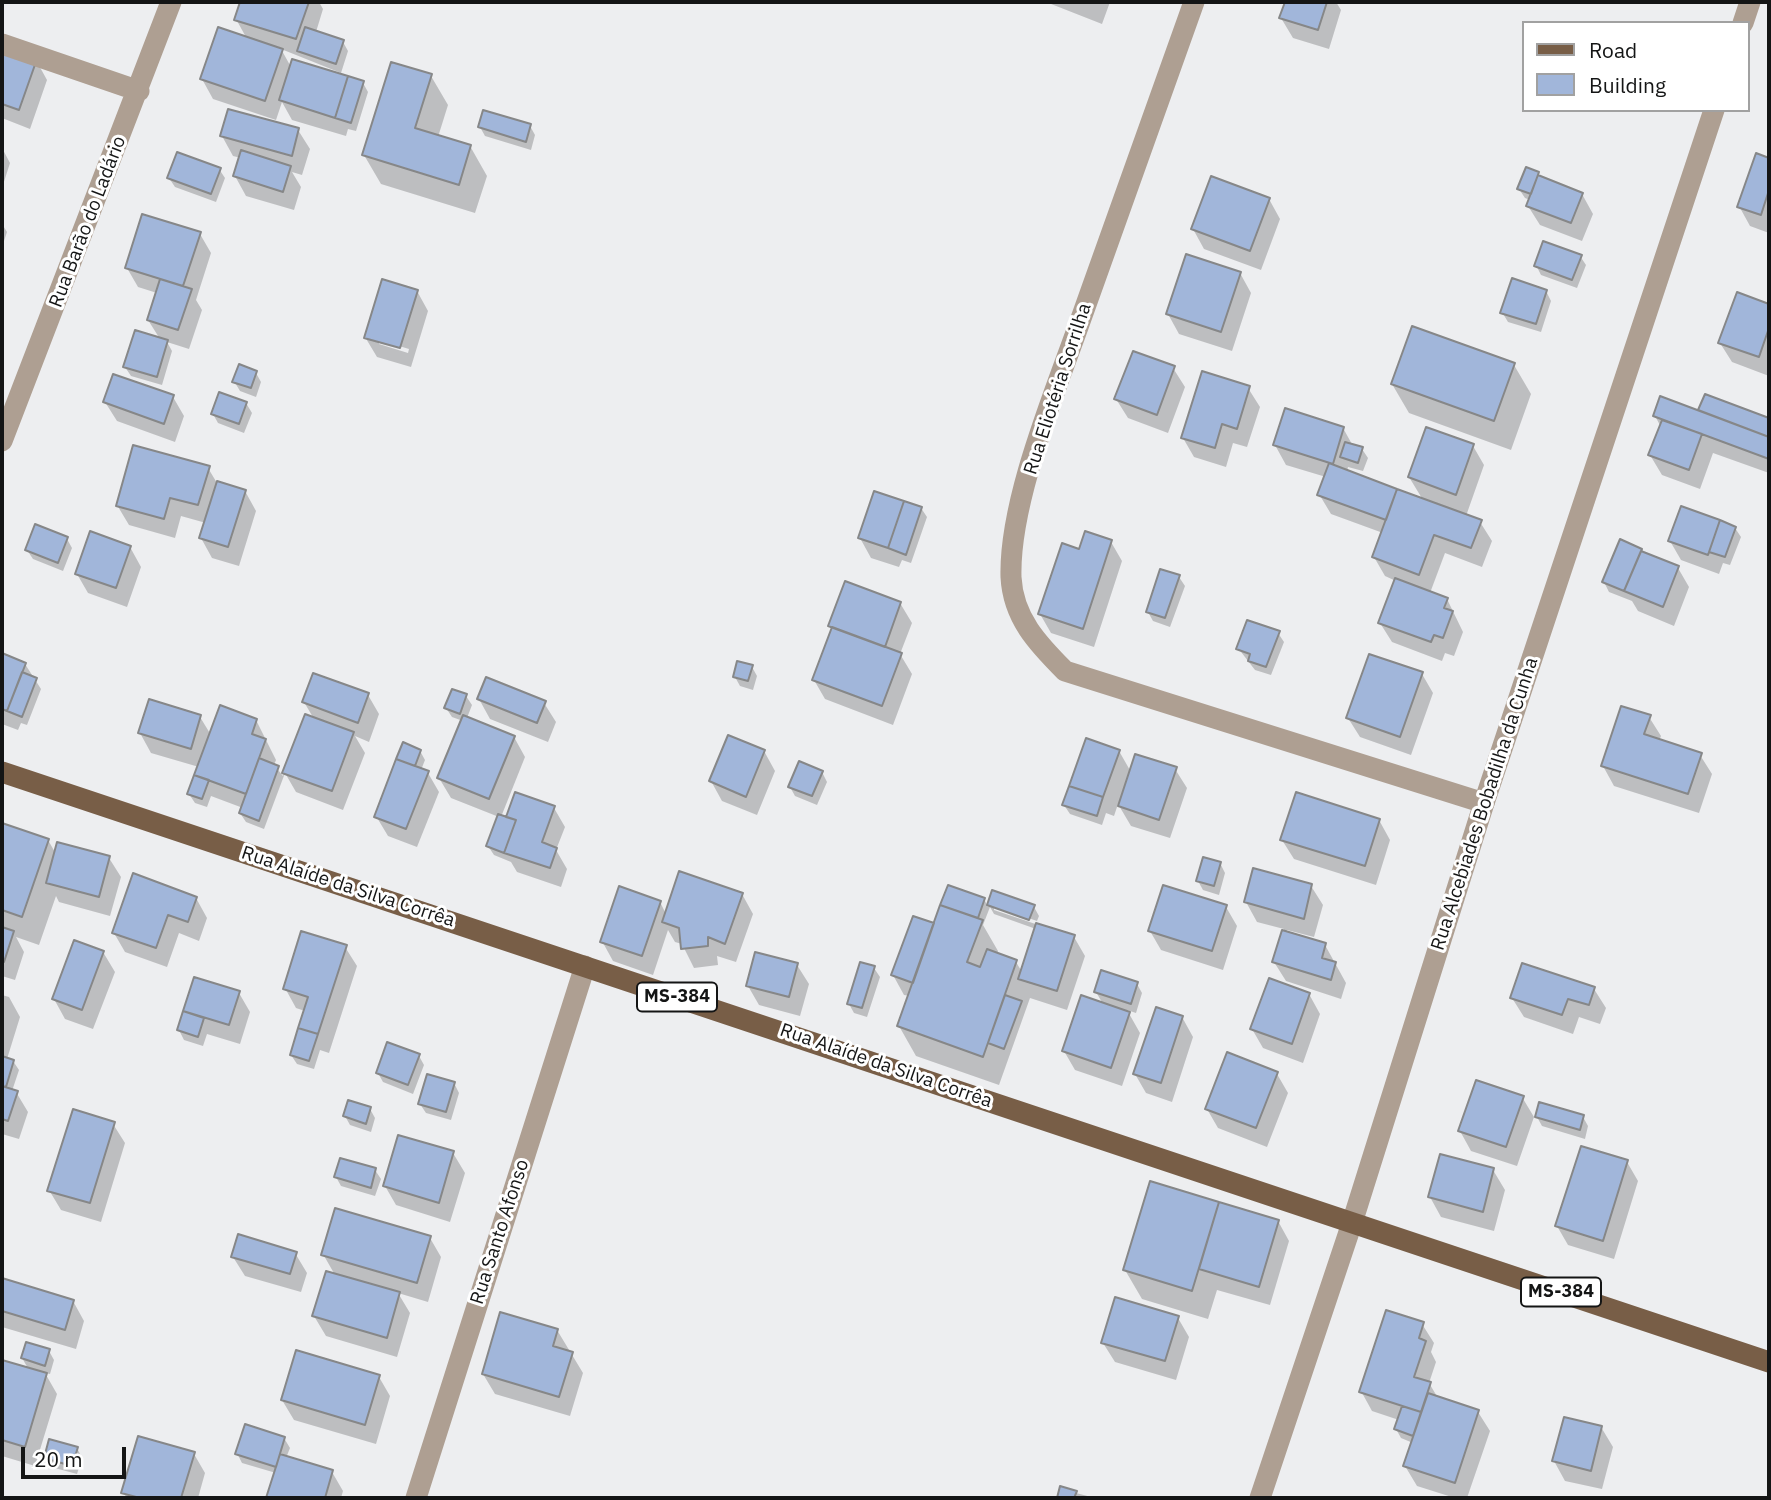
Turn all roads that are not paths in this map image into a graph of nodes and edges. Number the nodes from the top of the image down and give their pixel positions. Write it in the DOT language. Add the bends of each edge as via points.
graph roads {
  1 [pos="171,2"];
  2 [pos="1194,2"];
  3 [pos="1750,2"];
  4 [pos="1744,21"];
  5 [pos="2,44"];
  6 [pos="139,90"];
  7 [pos="1713,112"];
  8 [pos="2,441"];
  9 [pos="2,772"];
  10 [pos="1484,803"];
  11 [pos="585,965"];
  12 [pos="1352,1223"];
  13 [pos="1769,1362"];
  14 [pos="416,1498"];
  15 [pos="1260,1498"];
  1 -- 6 [label="street, Rua Barão do Ladário"];
  2 -- 10 [label="street, Rua Eliotéria Sorrilha" via="1039,437 1011,578 1018,614 1033,639 1065,671"];
  3 -- 4 [label="street"];
  5 -- 6 [label="street"];
  6 -- 8 [label="street, Rua Barão do Ladário"];
  7 -- 10 [label="street, Rua Alcebiades Bobadilha da Cunha"];
  9 -- 11 [label="main road, Rua Alaíde da Silva Corrêa / MS-384"];
  10 -- 12 [label="street, Rua Alcebiades Bobadilha da Cunha"];
  11 -- 12 [label="main road, Rua Alaíde da Silva Corrêa / MS-384"];
  11 -- 14 [label="street, Rua Santo Afonso"];
  12 -- 13 [label="main road, Rua Alaíde da Silva Corrêa / MS-384"];
  12 -- 15 [label="street, Rua Alcebiades Bobadilha da Cunha"];
}
